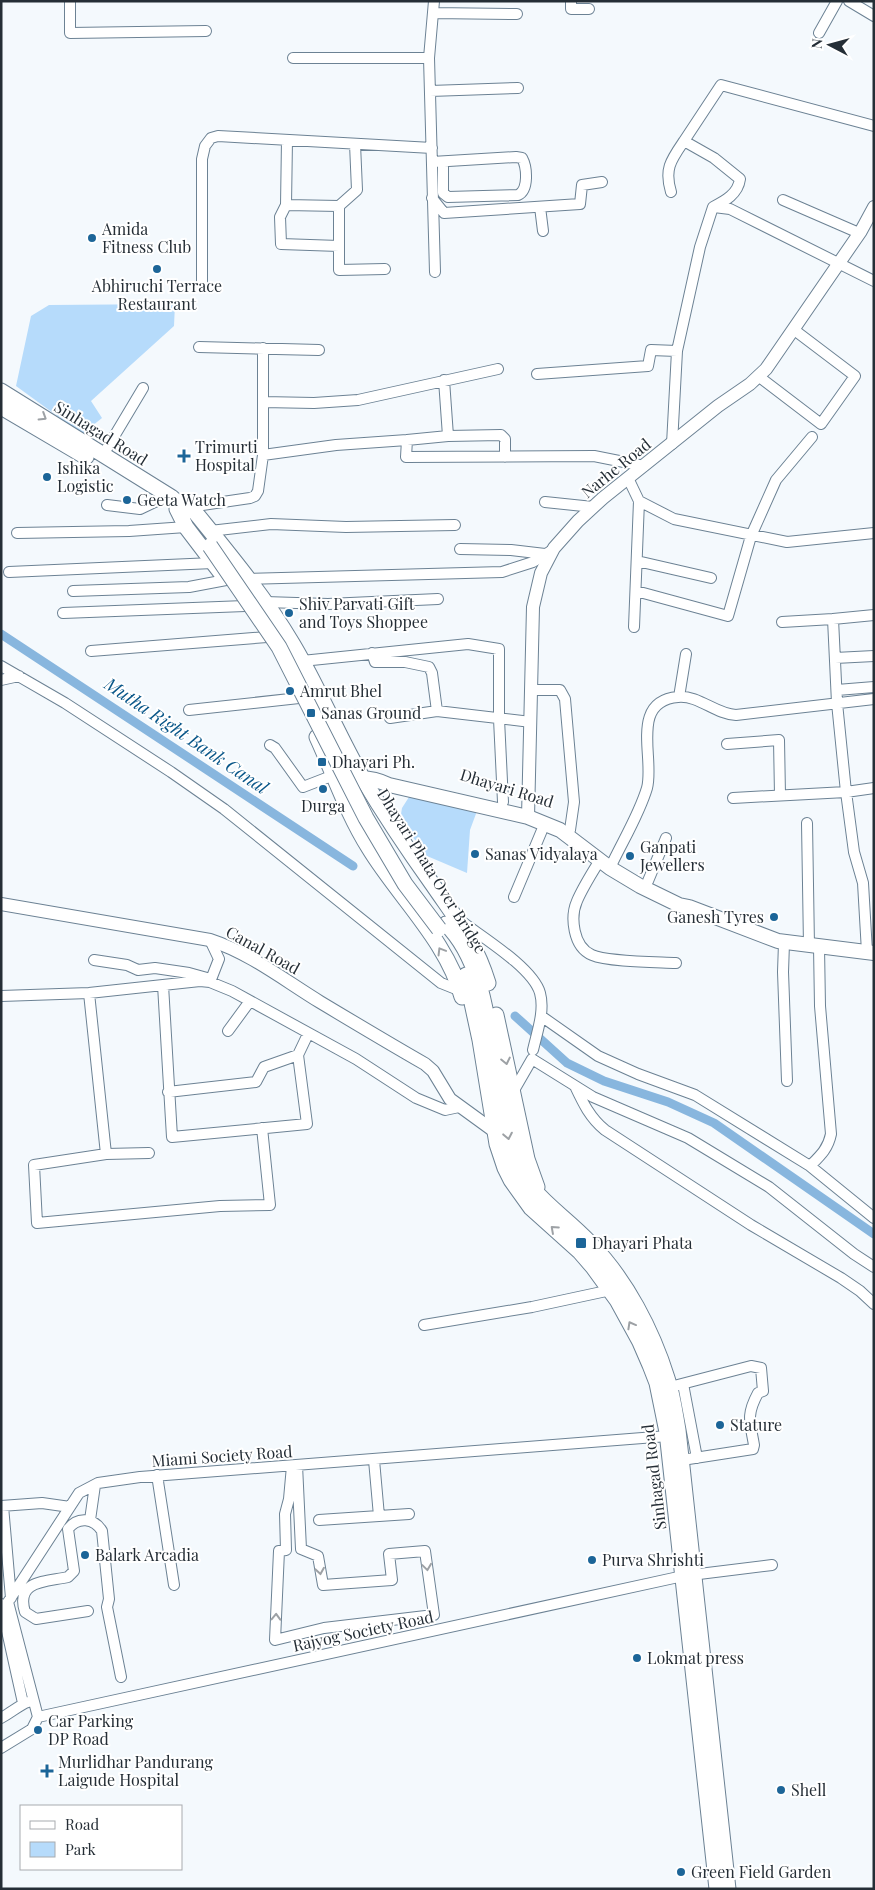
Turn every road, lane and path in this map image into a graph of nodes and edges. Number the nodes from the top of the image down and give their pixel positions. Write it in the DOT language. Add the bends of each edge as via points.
graph roads {
  1 [pos="70,1"];
  2 [pos="434,1"];
  3 [pos="571,1"];
  4 [pos="837,1"];
  5 [pos="849,1"];
  6 [pos="589,9"];
  7 [pos="433,13"];
  8 [pos="517,14"];
  9 [pos="874,16"];
  10 [pos="206,31"];
  11 [pos="819,33"];
  12 [pos="293,58"];
  13 [pos="430,58"];
  14 [pos="518,88"];
  15 [pos="430,91"];
  16 [pos="874,126"];
  17 [pos="287,140"];
  18 [pos="684,141"];
  19 [pos="355,144"];
  20 [pos="432,148"];
  21 [pos="432,162"];
  22 [pos="443,162"];
  23 [pos="602,182"];
  24 [pos="671,192"];
  25 [pos="432,198"];
  26 [pos="783,200"];
  27 [pos="286,205"];
  28 [pos="339,206"];
  29 [pos="540,207"];
  30 [pos="713,207"];
  31 [pos="874,207"];
  32 [pos="543,231"];
  33 [pos="859,233"];
  34 [pos="339,246"];
  35 [pos="839,262"];
  36 [pos="385,269"];
  37 [pos="435,272"];
  38 [pos="874,281"];
  39 [pos="202,284"];
  40 [pos="793,329"];
  41 [pos="199,347"];
  42 [pos="263,348"];
  43 [pos="319,350"];
  44 [pos="677,351"];
  45 [pos="498,369"];
  46 [pos="537,374"];
  47 [pos="758,376"];
  48 [pos="444,380"];
  49 [pos="143,388"];
  50 [pos="1,391"];
  51 [pos="263,402"];
  52 [pos="2,409"];
  53 [pos="448,436"];
  54 [pos="812,437"];
  55 [pos="407,440"];
  56 [pos="672,444"];
  57 [pos="102,455"];
  58 [pos="263,455"];
  59 [pos="505,457"];
  60 [pos="644,466"];
  61 [pos="628,478"];
  62 [pos="159,500"];
  63 [pos="639,501"];
  64 [pos="545,502"];
  65 [pos="107,505"];
  66 [pos="182,507"];
  67 [pos="593,507"];
  68 [pos="455,525"];
  69 [pos="186,526"];
  70 [pos="17,533"];
  71 [pos="874,533"];
  72 [pos="751,536"];
  73 [pos="212,540"];
  74 [pos="460,550"];
  75 [pos="550,551"];
  76 [pos="637,562"];
  77 [pos="213,563"];
  78 [pos="8,572"];
  79 [pos="711,578"];
  80 [pos="249,579"];
  81 [pos="226,580"];
  82 [pos="73,591"];
  83 [pos="636,591"];
  84 [pos="438,599"];
  85 [pos="265,602"];
  86 [pos="245,606"];
  87 [pos="64,613"];
  88 [pos="874,615"];
  89 [pos="833,619"];
  90 [pos="782,622"];
  91 [pos="634,627"];
  92 [pos="267,637"];
  93 [pos="90,651"];
  94 [pos="372,653"];
  95 [pos="686,654"];
  96 [pos="874,656"];
  97 [pos="835,658"];
  98 [pos="302,661"];
  99 [pos="1,666"];
  100 [pos="286,669"];
  101 [pos="19,676"];
  102 [pos="1,680"];
  103 [pos="874,687"];
  104 [pos="531,690"];
  105 [pos="837,690"];
  106 [pos="679,697"];
  107 [pos="299,698"];
  108 [pos="874,699"];
  109 [pos="837,703"];
  110 [pos="189,710"];
  111 [pos="437,712"];
  112 [pos="390,718"];
  113 [pos="499,719"];
  114 [pos="531,722"];
  115 [pos="727,744"];
  116 [pos="270,746"];
  117 [pos="362,777"];
  118 [pos="335,778"];
  119 [pos="380,781"];
  120 [pos="874,788"];
  121 [pos="846,792"];
  122 [pos="780,795"];
  123 [pos="733,798"];
  124 [pos="503,802"];
  125 [pos="528,814"];
  126 [pos="545,823"];
  127 [pos="807,823"];
  128 [pos="570,830"];
  129 [pos="666,838"];
  130 [pos="608,863"];
  131 [pos="648,881"];
  132 [pos="514,897"];
  133 [pos="1,904"];
  134 [pos="689,907"];
  135 [pos="447,923"];
  136 [pos="210,940"];
  137 [pos="784,943"];
  138 [pos="814,946"];
  139 [pos="870,953"];
  140 [pos="94,960"];
  141 [pos="676,963"];
  142 [pos="210,982"];
  143 [pos="163,985"];
  144 [pos="461,991"];
  145 [pos="89,993"];
  146 [pos="1,996"];
  147 [pos="250,1001"];
  148 [pos="541,1016"];
  149 [pos="228,1031"];
  150 [pos="308,1034"];
  151 [pos="298,1054"];
  152 [pos="532,1054"];
  153 [pos="788,1081"];
  154 [pos="575,1086"];
  155 [pos="168,1092"];
  156 [pos="513,1092"];
  157 [pos="464,1110"];
  158 [pos="492,1113"];
  159 [pos="262,1128"];
  160 [pos="494,1131"];
  161 [pos="148,1153"];
  162 [pos="106,1154"];
  163 [pos="810,1166"];
  164 [pos="547,1205"];
  165 [pos="874,1218"];
  166 [pos="874,1266"];
  167 [pos="610,1290"];
  168 [pos="874,1304"];
  169 [pos="424,1325"];
  170 [pos="676,1386"];
  171 [pos="668,1436"];
  172 [pos="697,1458"];
  173 [pos="374,1460"];
  174 [pos="682,1460"];
  175 [pos="295,1465"];
  176 [pos="157,1475"];
  177 [pos="95,1485"];
  178 [pos="2,1506"];
  179 [pos="70,1507"];
  180 [pos="299,1510"];
  181 [pos="285,1512"];
  182 [pos="410,1514"];
  183 [pos="379,1516"];
  184 [pos="90,1520"];
  185 [pos="319,1520"];
  186 [pos="4,1552"];
  187 [pos="772,1565"];
  188 [pos="689,1575"];
  189 [pos="174,1585"];
  190 [pos="6,1601"];
  191 [pos="88,1611"];
  192 [pos="16,1648"];
  193 [pos="121,1677"];
  194 [pos="34,1701"];
  195 [pos="23,1703"];
  196 [pos="704,1715"];
  197 [pos="38,1717"];
  198 [pos="1,1718"];
  199 [pos="1,1748"];
  200 [pos="716,1889"];
  201 [pos="728,1889"];
  1 -- 10 [label="street" via="70,33"];
  2 -- 7 [label="street"];
  3 -- 6 [label="street" via="571,9"];
  4 -- 11 [label="street"];
  5 -- 9 [label="street"];
  7 -- 8 [label="street"];
  7 -- 13 [label="street"];
  12 -- 13 [label="street"];
  13 -- 15 [label="street"];
  14 -- 15 [label="street"];
  15 -- 20 [label="street"];
  16 -- 18 [label="street" via="721,85"];
  17 -- 19 [label="street"];
  17 -- 27 [label="street"];
  17 -- 39 [label="street" via="218,136 211,138 205,146 202,159"];
  18 -- 24 [label="street" via="669,167 667,179"];
  18 -- 30 [label="street" via="740,178 730,198"];
  19 -- 20 [label="street"];
  19 -- 28 [label="street" via="356,190"];
  20 -- 21 [label="street"];
  21 -- 22 [label="street"];
  21 -- 25 [label="street"];
  22 -- 22 [label="street" via="516,156 524,162 524,188 518,195 448,197 443,193"];
  23 -- 29 [label="street" via="582,185 580,204"];
  25 -- 29 [label="street" via="444,213"];
  25 -- 37 [label="street"];
  26 -- 33 [label="street"];
  27 -- 28 [label="street"];
  27 -- 34 [label="street" via="280,217 281,244"];
  28 -- 34 [label="street"];
  29 -- 32 [label="street"];
  30 -- 35 [label="street" via="730,209"];
  30 -- 44 [label="street" via="693,275"];
  31 -- 33 [label="street, Narhe Road"];
  33 -- 35 [label="street, Narhe Road"];
  34 -- 36 [label="street" via="338,270"];
  35 -- 38 [label="street"];
  35 -- 40 [label="street, Narhe Road"];
  40 -- 47 [label="street, Narhe Road"];
  40 -- 47 [label="street" via="855,376 821,424"];
  41 -- 42 [label="street"];
  42 -- 43 [label="street"];
  42 -- 51 [label="street"];
  44 -- 46 [label="street" via="651,350 648,366"];
  44 -- 56 [label="street"];
  45 -- 48 [label="street"];
  47 -- 56 [label="street, Narhe Road"];
  48 -- 51 [label="street" via="358,400"];
  48 -- 53 [label="street"];
  49 -- 57 [label="street"];
  50 -- 57 [label="main road, Sinhagad Road, one-way"];
  51 -- 58 [label="street"];
  52 -- 62 [label="main road, Sinhagad Road"];
  53 -- 55 [label="street"];
  53 -- 59 [label="street" via="501,435 505,439"];
  54 -- 72 [label="street" via="776,480"];
  55 -- 58 [label="street"];
  55 -- 59 [label="street" via="406,458"];
  56 -- 60 [label="street, Narhe Road"];
  57 -- 66 [label="main road, Sinhagad Road"];
  58 -- 66 [label="street" via="255,496"];
  59 -- 60 [label="street" via="594,456"];
  60 -- 61 [label="street, Narhe Road"];
  61 -- 63 [label="street"];
  61 -- 67 [label="street, Narhe Road"];
  62 -- 65 [label="street" via="140,509"];
  62 -- 66 [label="main road, Sinhagad Road"];
  63 -- 72 [label="street" via="674,519"];
  63 -- 76 [label="street"];
  64 -- 67 [label="street"];
  66 -- 69 [label="main road"];
  66 -- 73 [label="main road, Dhayari Phata Over Bridge"];
  67 -- 75 [label="street, Narhe Road"];
  68 -- 73 [label="street" via="346,527 271,524"];
  69 -- 70 [label="street" via="129,531"];
  69 -- 77 [label="main road"];
  71 -- 72 [label="street" via="786,542"];
  72 -- 83 [label="street" via="728,616"];
  73 -- 80 [label="main road"];
  73 -- 135 [label="main road, Dhayari Phata Over Bridge, bridge" via="279,647 366,818 405,884"];
  74 -- 75 [label="street"];
  75 -- 80 [label="street" via="533,562 502,572"];
  75 -- 104 [label="street, Narhe Road" via="533,607"];
  76 -- 79 [label="street"];
  76 -- 83 [label="street"];
  77 -- 78 [label="street"];
  77 -- 81 [label="main road"];
  80 -- 85 [label="main road"];
  81 -- 82 [label="street" via="189,587"];
  81 -- 86 [label="main road"];
  83 -- 91 [label="street"];
  84 -- 85 [label="street" via="328,604"];
  85 -- 98 [label="main road"];
  86 -- 87 [label="street"];
  86 -- 92 [label="main road"];
  88 -- 89 [label="street"];
  89 -- 90 [label="street"];
  89 -- 97 [label="street"];
  92 -- 93 [label="street"];
  92 -- 100 [label="main road"];
  94 -- 98 [label="street"];
  94 -- 111 [label="street" via="375,662 405,662 430,667"];
  94 -- 113 [label="street" via="468,644 499,649"];
  95 -- 106 [label="street"];
  96 -- 97 [label="street"];
  97 -- 105 [label="street"];
  98 -- 100 [label="street"];
  98 -- 117 [label="main road"];
  99 -- 101 [label="street"];
  100 -- 107 [label="main road"];
  101 -- 102 [label="street"];
  101 -- 144 [label="street" via="172,772 224,809 441,983"];
  103 -- 105 [label="street"];
  104 -- 114 [label="street, Narhe Road"];
  104 -- 128 [label="street" via="560,690 565,699 574,802"];
  105 -- 109 [label="street"];
  106 -- 109 [label="street" via="694,699 728,715"];
  106 -- 130 [label="street" via="660,702 648,724 648,785"];
  107 -- 110 [label="street"];
  107 -- 118 [label="main road"];
  108 -- 109 [label="street"];
  109 -- 121 [label="street"];
  111 -- 112 [label="street"];
  111 -- 113 [label="street"];
  113 -- 114 [label="street"];
  113 -- 124 [label="street"];
  114 -- 125 [label="street, Narhe Road"];
  115 -- 122 [label="street" via="779,740"];
  116 -- 118 [label="street" via="275,748 303,788"];
  117 -- 118 [label="main road, Dhayari Road"];
  117 -- 119 [label="main road, Dhayari Road"];
  117 -- 135 [label="main road" via="433,885"];
  144 -- 118 [label="main road, one-way" via="442,951 368,848"];
  119 -- 124 [label="main road, Dhayari Road" via="388,778 419,782"];
  119 -- 125 [label="main road, Dhayari Road"];
  120 -- 121 [label="street"];
  121 -- 122 [label="street"];
  121 -- 139 [label="street" via="854,852 863,883"];
  122 -- 123 [label="street"];
  124 -- 125 [label="main road, Dhayari Road"];
  125 -- 126 [label="main road, Dhayari Road"];
  125 -- 128 [label="main road, Dhayari Road" via="557,822"];
  126 -- 130 [label="main road, Dhayari Road"];
  126 -- 132 [label="street"];
  127 -- 138 [label="street"];
  128 -- 130 [label="main road, Dhayari Road"];
  129 -- 131 [label="street"];
  130 -- 131 [label="main road, Dhayari Road"];
  130 -- 134 [label="main road, Dhayari Road" via="679,905"];
  130 -- 141 [label="street" via="576,902 573,926 585,951 592,956 607,958"];
  131 -- 134 [label="main road, Dhayari Road" via="682,898"];
  133 -- 136 [label="street, Canal Road"];
  134 -- 137 [label="main road, Dhayari Road"];
  135 -- 148 [label="street" via="526,970 540,993"];
  135 -- 156 [label="main road, one-way" via="483,964"];
  135 -- 158 [label="main road, Dhayari Phata Over Bridge" via="452,946 468,980"];
  135 -- 164 [label="main road, Dhayari Phata Over Bridge, one-way" via="470,961 482,996 510,1150 520,1172"];
  136 -- 142 [label="street" via="219,958"];
  136 -- 157 [label="street, Canal Road" via="245,955 425,1064 450,1099"];
  137 -- 138 [label="main road, Dhayari Road"];
  137 -- 153 [label="street"];
  138 -- 139 [label="main road, Dhayari Road"];
  138 -- 163 [label="street" via="831,1134 825,1151"];
  140 -- 142 [label="street" via="138,970 155,968 190,974 207,978"];
  142 -- 143 [label="street"];
  142 -- 147 [label="street"];
  143 -- 145 [label="street"];
  143 -- 155 [label="street"];
  144 -- 158 [label="main road" via="481,1096"];
  145 -- 146 [label="street"];
  145 -- 162 [label="street"];
  147 -- 149 [label="street"];
  147 -- 150 [label="street"];
  148 -- 152 [label="street"];
  148 -- 163 [label="street" via="598,1056 695,1095"];
  150 -- 151 [label="street"];
  150 -- 157 [label="street" via="416,1098 445,1110"];
  151 -- 155 [label="street" via="264,1068 256,1082"];
  151 -- 159 [label="street" via="307,1124"];
  152 -- 154 [label="street"];
  152 -- 156 [label="street"];
  154 -- 166 [label="street" via="592,1097 688,1138 769,1187"];
  154 -- 168 [label="street" via="589,1114 605,1130 751,1225 842,1278"];
  155 -- 159 [label="street" via="172,1137"];
  156 -- 164 [label="main road" via="527,1158"];
  157 -- 160 [label="street, Canal Road"];
  158 -- 160 [label="main road, Sinhagad Road"];
  159 -- 162 [label="street" via="270,1205 220,1206 38,1224 34,1165"];
  167 -- 160 [label="main road, Sinhagad Road, one-way" via="580,1252 527,1203 505,1168"];
  161 -- 162 [label="street"];
  163 -- 165 [label="street"];
  164 -- 170 [label="main road, Sinhagad Road" via="589,1242 613,1270"];
  167 -- 169 [label="street"];
  171 -- 167 [label="main road, Sinhagad Road, one-way" via="663,1406 650,1365"];
  170 -- 172 [label="street"];
  170 -- 172 [label="street" via="752,1366 761,1368 762,1391 749,1414 753,1449"];
  170 -- 174 [label="main road, Sinhagad Road"];
  171 -- 173 [label="street, Miami Society Road"];
  171 -- 188 [label="main road, Sinhagad Road"];
  172 -- 174 [label="street"];
  173 -- 175 [label="street, Miami Society Road"];
  173 -- 183 [label="street"];
  174 -- 188 [label="main road, Sinhagad Road"];
  175 -- 176 [label="street, Miami Society Road"];
  175 -- 180 [label="street"];
  175 -- 181 [label="street"];
  176 -- 177 [label="street, Miami Society Road"];
  176 -- 189 [label="street"];
  177 -- 179 [label="street, Miami Society Road" via="79,1493"];
  177 -- 184 [label="street"];
  178 -- 179 [label="street" via="42,1503"];
  178 -- 186 [label="street"];
  179 -- 190 [label="street, Miami Society Road"];
  180 -- 181 [label="street"];
  180 -- 181 [label="street, one-way" via="301,1549 318,1556 323,1585 392,1580 389,1554 425,1551 434,1615 324,1628 275,1640 278,1551 286,1550"];
  182 -- 183 [label="street"];
  183 -- 185 [label="street"];
  184 -- 191 [label="street" via="70,1525 68,1529 72,1574 32,1584 23,1597 25,1612 36,1619"];
  184 -- 193 [label="street" via="102,1531 109,1599 107,1607"];
  186 -- 190 [label="street"];
  187 -- 188 [label="street, Rajyog Society Road"];
  188 -- 196 [label="main road, Sinhagad Road"];
  188 -- 197 [label="street, Rajyog Society Road"];
  190 -- 192 [label="street"];
  192 -- 194 [label="street"];
  192 -- 195 [label="street"];
  194 -- 195 [label="street"];
  194 -- 197 [label="street"];
  195 -- 198 [label="street"];
  196 -- 200 [label="main road, Sinhagad Road"];
  196 -- 201 [label="main road, Sinhagad Road"];
  197 -- 199 [label="street" via="32,1728"];
}
